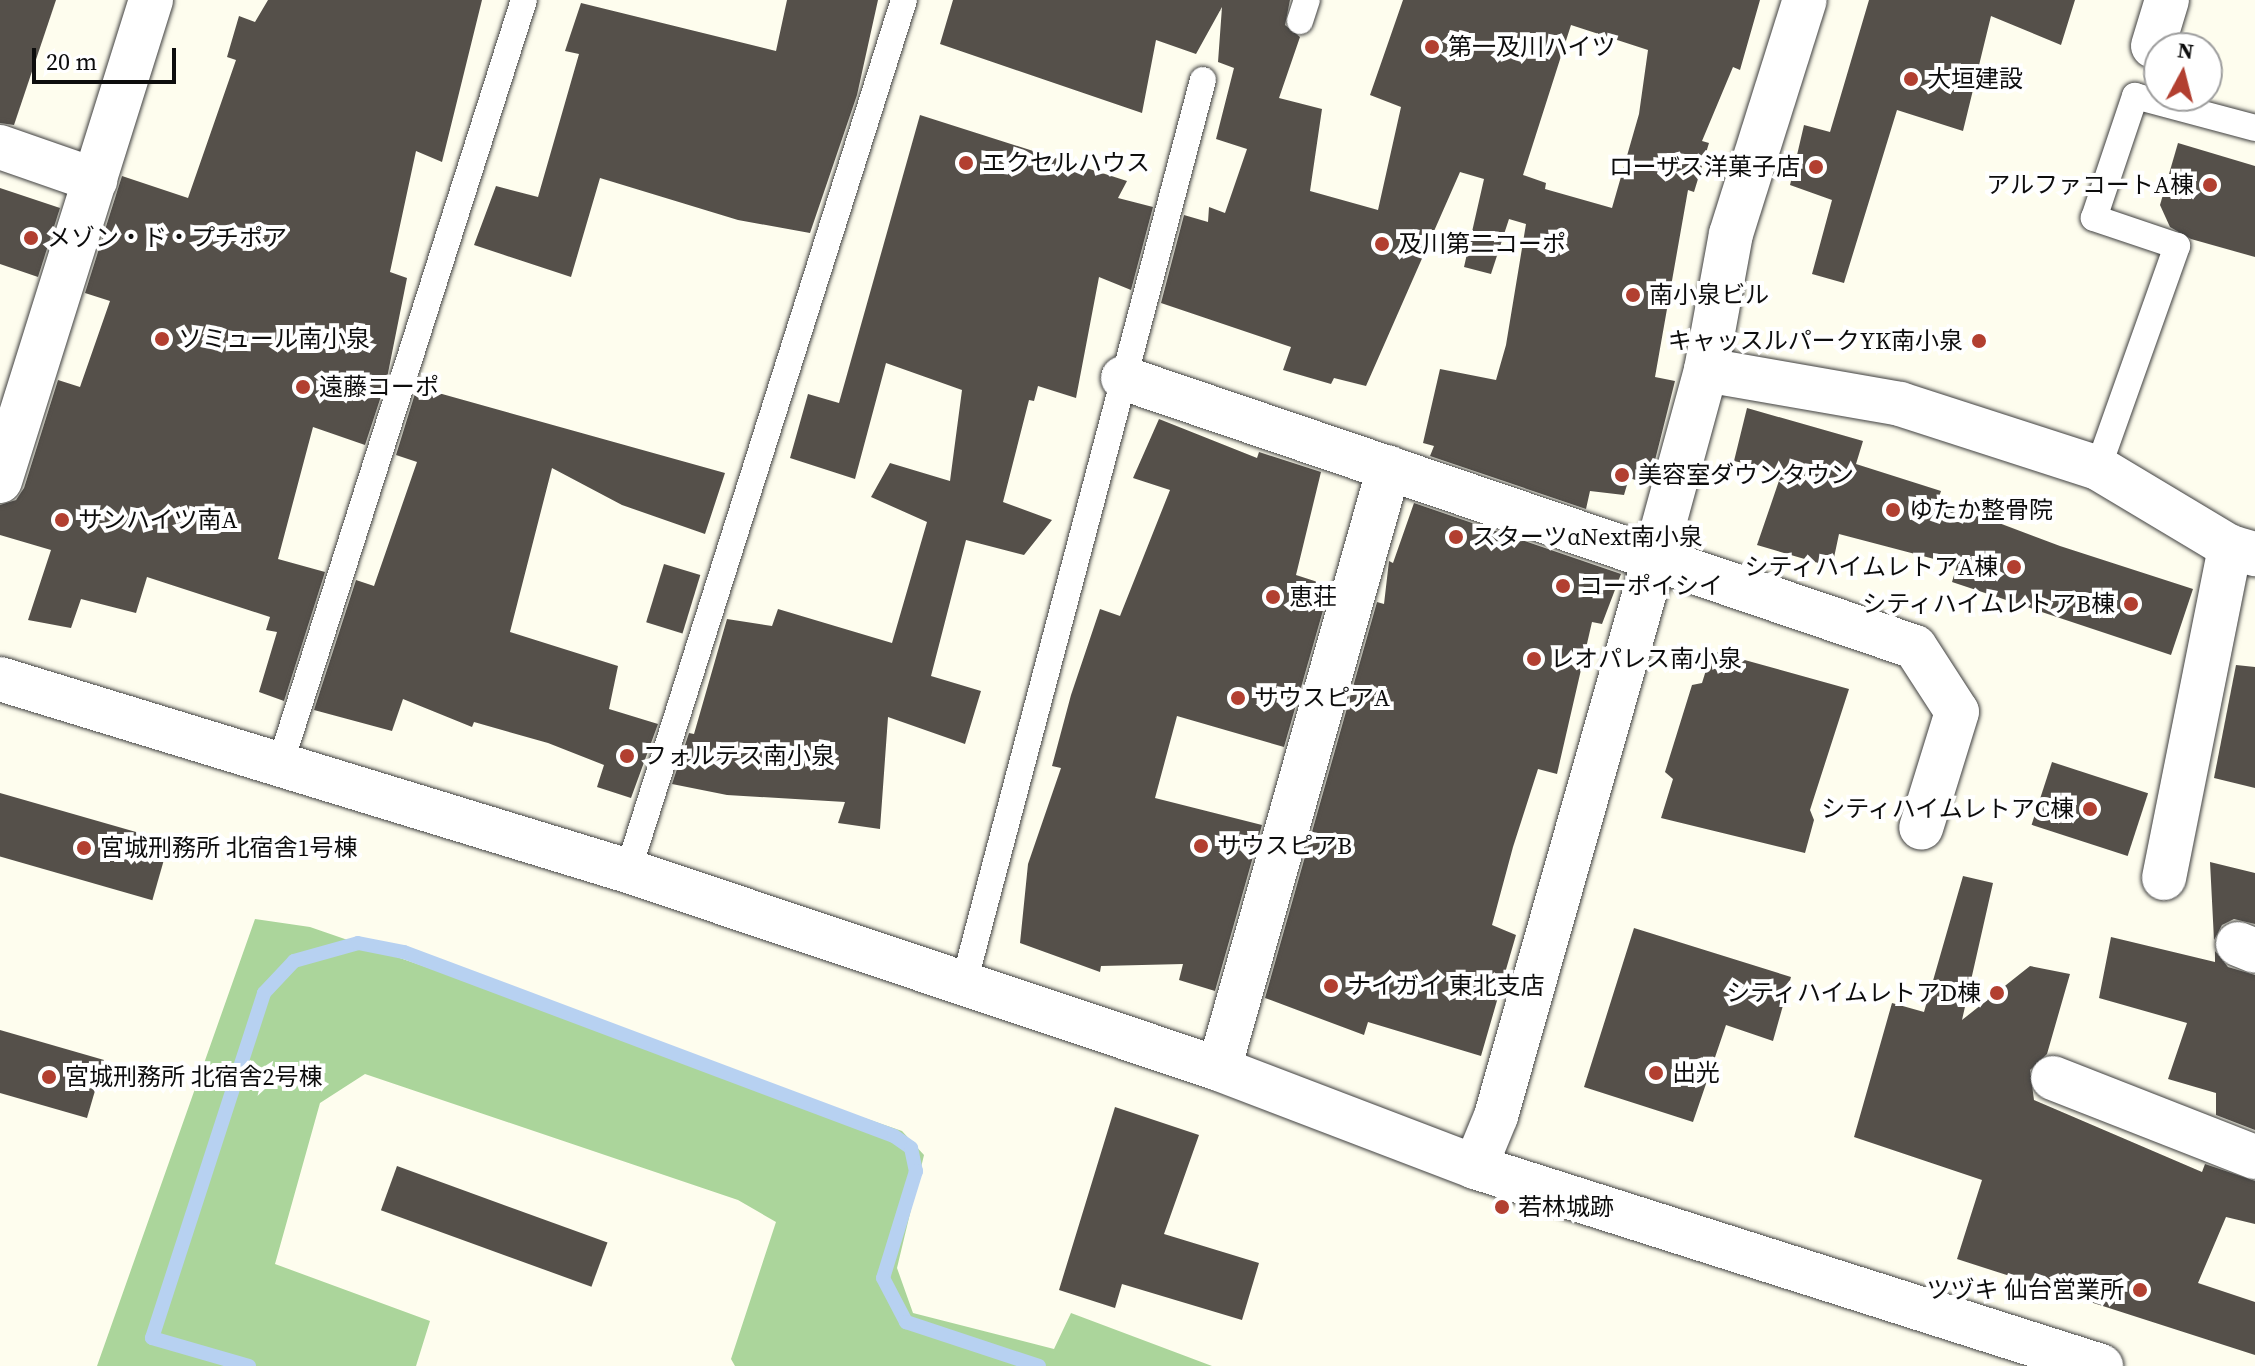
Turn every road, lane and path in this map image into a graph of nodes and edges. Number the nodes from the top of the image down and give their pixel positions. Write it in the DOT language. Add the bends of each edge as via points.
graph roads {
  1 [pos="151,0"];
  2 [pos="524,0"];
  3 [pos="904,0"];
  4 [pos="1805,0"];
  5 [pos="2167,0"];
  6 [pos="2157,32"];
  7 [pos="1203,80"];
  8 [pos="2255,128"];
  9 [pos="0,147"];
  10 [pos="95,180"];
  11 [pos="1706,370"];
  12 [pos="1123,378"];
  13 [pos="1389,468"];
  14 [pos="2098,468"];
  15 [pos="0,481"];
  16 [pos="2243,551"];
  17 [pos="1654,560"];
  18 [pos="0,679"];
  19 [pos="279,768"];
  20 [pos="1921,828"];
  21 [pos="628,871"];
  22 [pos="2164,878"];
  23 [pos="964,983"];
  24 [pos="1219,1069"];
  25 [pos="2053,1078"];
  26 [pos="2255,1157"];
  27 [pos="1475,1167"];
  28 [pos="2101,1366"];
  1 -- 10 [label="street"];
  2 -- 19 [label="lane"];
  3 -- 21 [label="lane"];
  4 -- 11 [label="street" via="1731,234"];
  5 -- 6 [label="street"];
  7 -- 12 [label="lane"];
  8 -- 14 [label="lane" via="2135,96 2094,218 2177,246"];
  9 -- 10 [label="street"];
  10 -- 15 [label="street"];
  11 -- 14 [label="street" via="1900,404"];
  11 -- 17 [label="street"];
  12 -- 13 [label="street"];
  12 -- 23 [label="lane"];
  13 -- 17 [label="street"];
  13 -- 24 [label="street"];
  14 -- 16 [label="street"];
  16 -- 22 [label="street"];
  17 -- 20 [label="street" via="1915,647 1957,712"];
  17 -- 27 [label="street" via="1496,1116"];
  18 -- 19 [label="street"];
  19 -- 21 [label="street"];
  21 -- 23 [label="street"];
  23 -- 24 [label="street"];
  24 -- 27 [label="street"];
  25 -- 26 [label="street"];
  27 -- 28 [label="street"];
}
